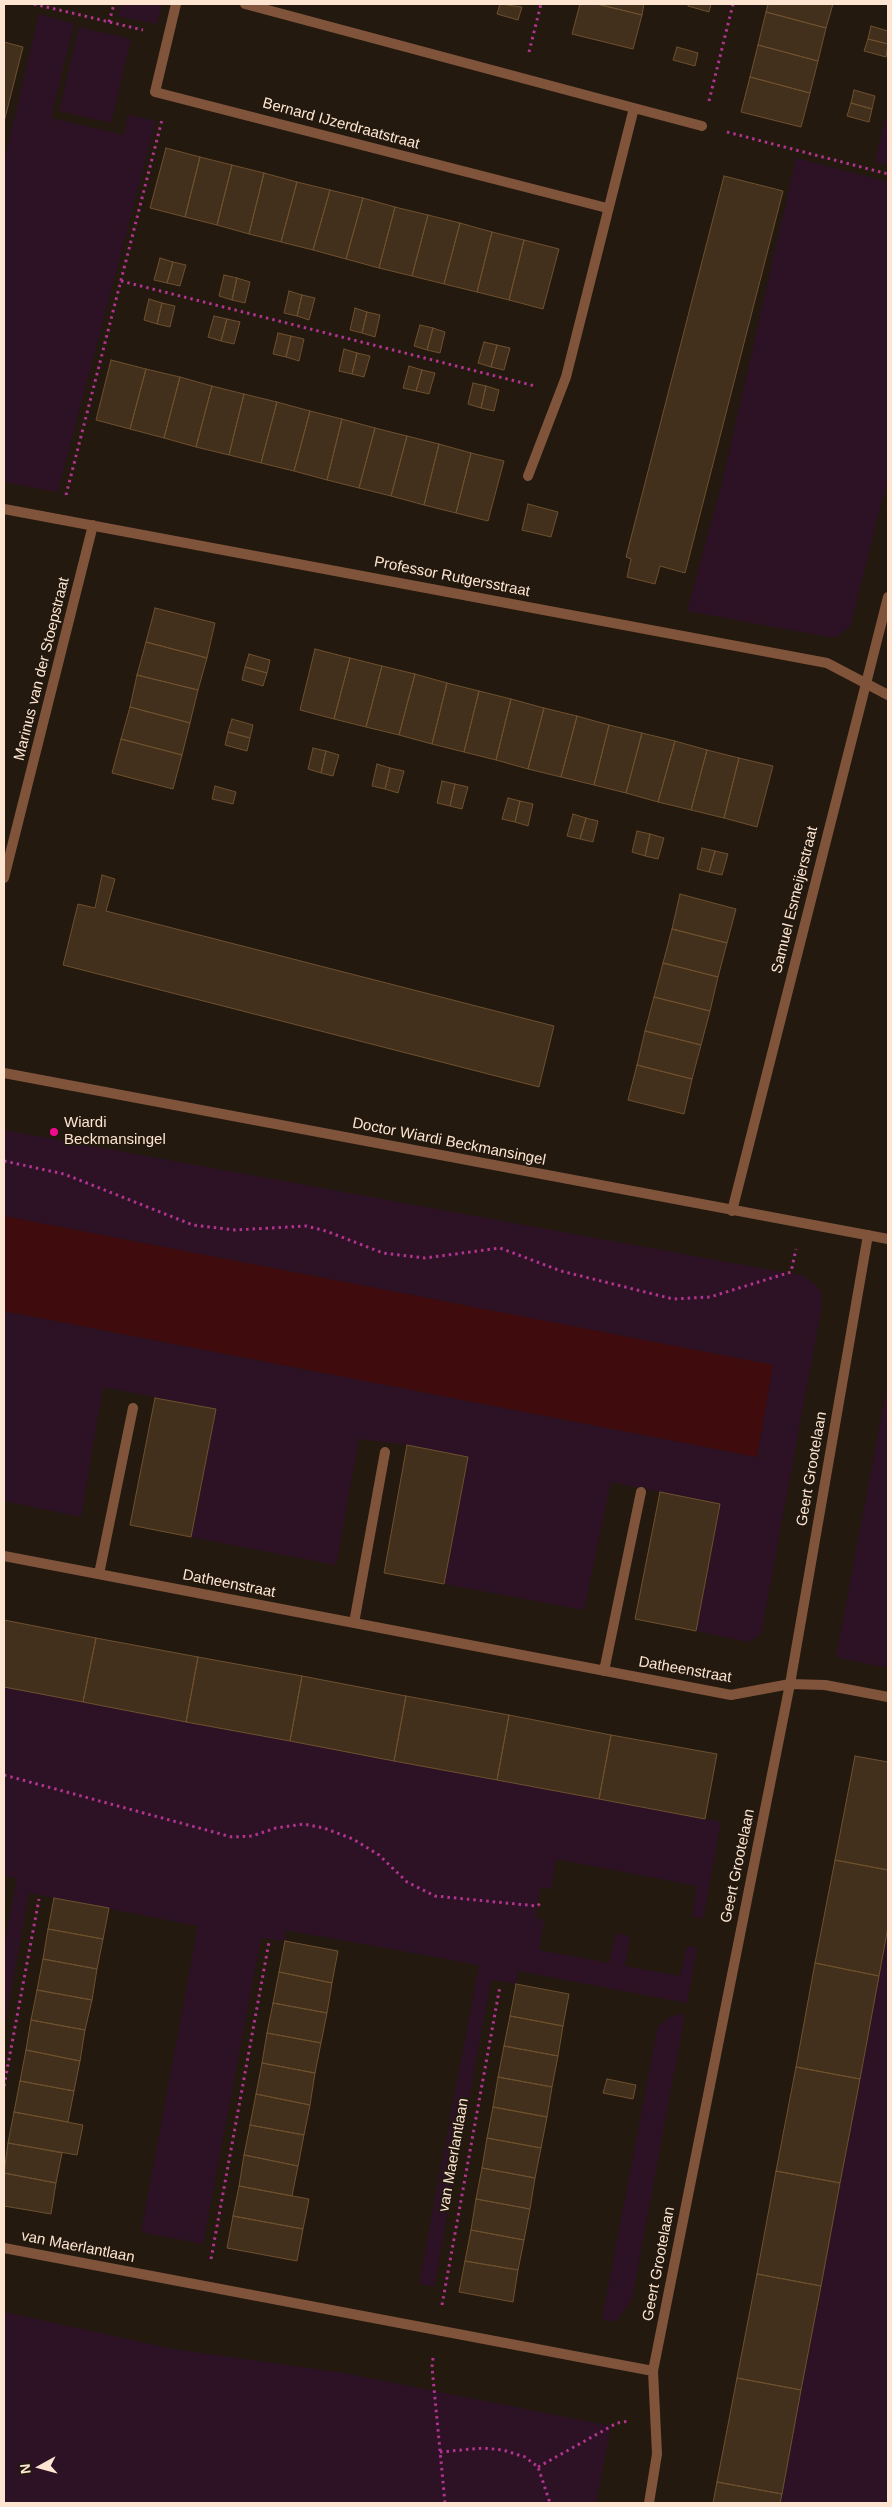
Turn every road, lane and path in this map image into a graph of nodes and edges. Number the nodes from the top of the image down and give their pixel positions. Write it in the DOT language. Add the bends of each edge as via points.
graph roads {
  1 [pos="34,4"];
  2 [pos="114,4"];
  3 [pos="176,4"];
  4 [pos="245,4"];
  5 [pos="541,4"];
  6 [pos="733,4"];
  7 [pos="109,22"];
  8 [pos="168,37"];
  9 [pos="522,78"];
  10 [pos="169,95"];
  11 [pos="634,108"];
  12 [pos="702,126"];
  13 [pos="888,174"];
  14 [pos="607,208"];
  15 [pos="121,281"];
  16 [pos="560,393"];
  17 [pos="528,476"];
  18 [pos="4,509"];
  19 [pos="60,519"];
  20 [pos="93,525"];
  21 [pos="888,597"];
  22 [pos="866,683"];
  23 [pos="888,694"];
  24 [pos="4,878"];
  25 [pos="4,1073"];
  26 [pos="4,1162"];
  27 [pos="732,1211"];
  28 [pos="802,1224"];
  29 [pos="868,1236"];
  30 [pos="888,1239"];
  31 [pos="132,1408"];
  32 [pos="385,1452"];
  33 [pos="641,1492"];
  34 [pos="4,1556"];
  35 [pos="99,1574"];
  36 [pos="354,1623"];
  37 [pos="604,1671"];
  38 [pos="790,1684"];
  39 [pos="888,1697"];
  40 [pos="4,1775"];
  41 [pos="39,1899"];
  42 [pos="541,1903"];
  43 [pos="269,1942"];
  44 [pos="500,1986"];
  45 [pos="4,2086"];
  46 [pos="4,2248"];
  47 [pos="206,2286"];
  48 [pos="437,2330"];
  49 [pos="653,2371"];
  50 [pos="656,2416"];
  51 [pos="440,2452"];
  52 [pos="538,2467"];
  53 [pos="445,2503"];
  54 [pos="550,2503"];
  55 [pos="649,2503"];
  1 -- 7 [label="path"];
  2 -- 7 [label="path"];
  3 -- 8 [label="street"];
  4 -- 9 [label="street"];
  5 -- 9 [label="path"];
  6 -- 12 [label="path"];
  7 -- 8 [label="path"];
  8 -- 10 [label="street" via="155,92"];
  9 -- 11 [label="street"];
  10 -- 14 [label="street, Bernard IJzerdraatstraat"];
  10 -- 15 [label="path"];
  11 -- 12 [label="street"];
  11 -- 14 [label="street"];
  12 -- 13 [label="path"];
  14 -- 16 [label="street"];
  15 -- 16 [label="path"];
  15 -- 19 [label="path"];
  16 -- 17 [label="street"];
  18 -- 19 [label="street, Professor Rutgersstraat"];
  19 -- 20 [label="street, Professor Rutgersstraat"];
  20 -- 22 [label="street, Professor Rutgersstraat" via="826,663"];
  20 -- 24 [label="street, Marinus van der Stoepstraat"];
  21 -- 22 [label="street, Samuel Esmeijerstraat"];
  22 -- 23 [label="street, Professor Rutgersstraat"];
  22 -- 27 [label="street, Samuel Esmeijerstraat"];
  25 -- 27 [label="street, Doctor Wiardi Beckmansingel"];
  26 -- 28 [label="path" via="64,1174 193,1225 236,1230 306,1226 383,1253 425,1258 500,1248 561,1271 673,1299 710,1297 791,1272"];
  27 -- 28 [label="street, Doctor Wiardi Beckmansingel"];
  28 -- 29 [label="street, Doctor Wiardi Beckmansingel"];
  29 -- 30 [label="street, Doctor Wiardi Beckmansingel"];
  29 -- 38 [label="street, Geert Grootelaan"];
  31 -- 35 [label="street"];
  32 -- 36 [label="street"];
  33 -- 37 [label="street"];
  34 -- 35 [label="street, Datheenstraat"];
  35 -- 36 [label="street, Datheenstraat"];
  36 -- 37 [label="street, Datheenstraat"];
  37 -- 38 [label="street, Datheenstraat" via="731,1695"];
  38 -- 39 [label="street, Datheenstraat" via="825,1685"];
  38 -- 49 [label="street, Geert Grootelaan"];
  40 -- 42 [label="path" via="232,1837 252,1836 304,1824 324,1828 353,1839 379,1855 407,1882 435,1896 538,1906"];
  41 -- 45 [label="path"];
  43 -- 47 [label="path"];
  44 -- 48 [label="path, van Maerlantlaan"];
  46 -- 47 [label="street, van Maerlantlaan"];
  47 -- 48 [label="street, van Maerlantlaan"];
  48 -- 49 [label="street, van Maerlantlaan"];
  48 -- 51 [label="path, van Maerlantlaan" via="432,2367"];
  49 -- 50 [label="street, Geert Grootelaan"];
  50 -- 52 [label="path" via="617,2423"];
  50 -- 55 [label="street, Geert Grootelaan" via="658,2454"];
  51 -- 52 [label="path" via="484,2448 503,2450 525,2457"];
  51 -- 53 [label="path, van Maerlantlaan"];
  52 -- 54 [label="path"];
}
